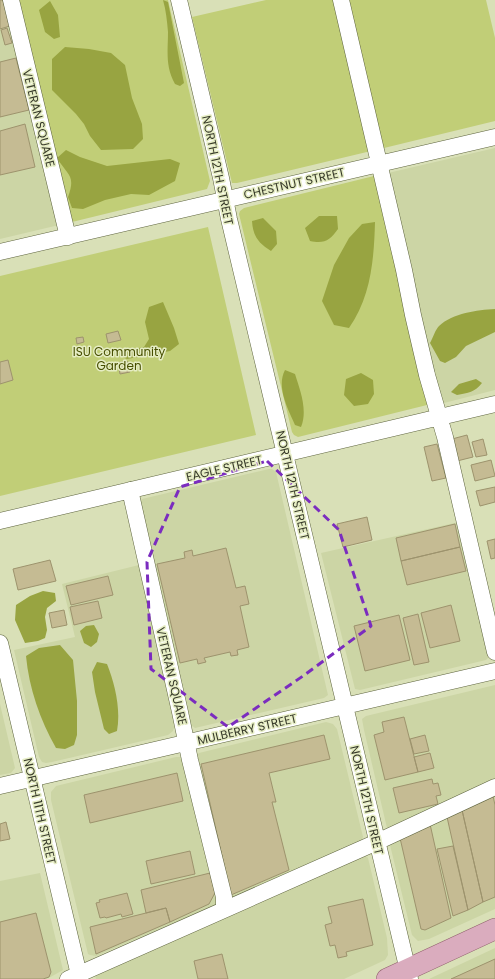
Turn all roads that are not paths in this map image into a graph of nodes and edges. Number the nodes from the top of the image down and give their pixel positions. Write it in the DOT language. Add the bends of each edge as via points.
graph roads {
  1 [pos="11,0"];
  2 [pos="179,0"];
  3 [pos="341,0"];
  4 [pos="495,137"];
  5 [pos="379,163"];
  6 [pos="225,200"];
  7 [pos="68,236"];
  8 [pos="0,252"];
  9 [pos="495,404"];
  10 [pos="439,417"];
  11 [pos="285,454"];
  12 [pos="130,490"];
  13 [pos="0,521"];
  14 [pos="0,643"];
  15 [pos="495,652"];
  16 [pos="495,671"];
  17 [pos="345,706"];
  18 [pos="186,743"];
  19 [pos="32,779"];
  20 [pos="0,786"];
  21 [pos="495,787"];
  22 [pos="377,842"];
  23 [pos="224,909"];
  24 [pos="495,929"];
  25 [pos="409,974"];
  26 [pos="76,977"];
  27 [pos="387,979"];
  1 -- 7 [label="street, VETERAN SQUARE"];
  2 -- 6 [label="street, NORTH 12TH STREET"];
  3 -- 5 [label="street"];
  4 -- 5 [label="street, CHESTNUT STREET"];
  5 -- 6 [label="street, CHESTNUT STREET"];
  5 -- 10 [label="street" via="427,375"];
  6 -- 7 [label="street, CHESTNUT STREET"];
  6 -- 11 [label="street, NORTH 12TH STREET"];
  7 -- 8 [label="street, CHESTNUT STREET"];
  9 -- 10 [label="street, EAGLE STREET"];
  10 -- 11 [label="street, EAGLE STREET"];
  10 -- 15 [label="street"];
  11 -- 12 [label="street, EAGLE STREET"];
  11 -- 17 [label="street, NORTH 12TH STREET"];
  12 -- 13 [label="street, EAGLE STREET"];
  12 -- 18 [label="street, VETERAN SQUARE"];
  14 -- 19 [label="street, NORTH 11TH STREET"];
  16 -- 17 [label="street, MULBERRY STREET"];
  17 -- 18 [label="street, MULBERRY STREET"];
  17 -- 22 [label="street, NORTH 12TH STREET"];
  18 -- 19 [label="street, MULBERRY STREET"];
  18 -- 23 [label="street, VETERAN SQUARE" via="224,897"];
  19 -- 20 [label="street, MULBERRY STREET"];
  19 -- 26 [label="street, NORTH 11TH STREET"];
  21 -- 22 [label="street"];
  22 -- 23 [label="street"];
  22 -- 25 [label="street, NORTH 12TH STREET"];
  23 -- 26 [label="street"];
  24 -- 25 [label="main road"];
  25 -- 27 [label="main road"];
}
